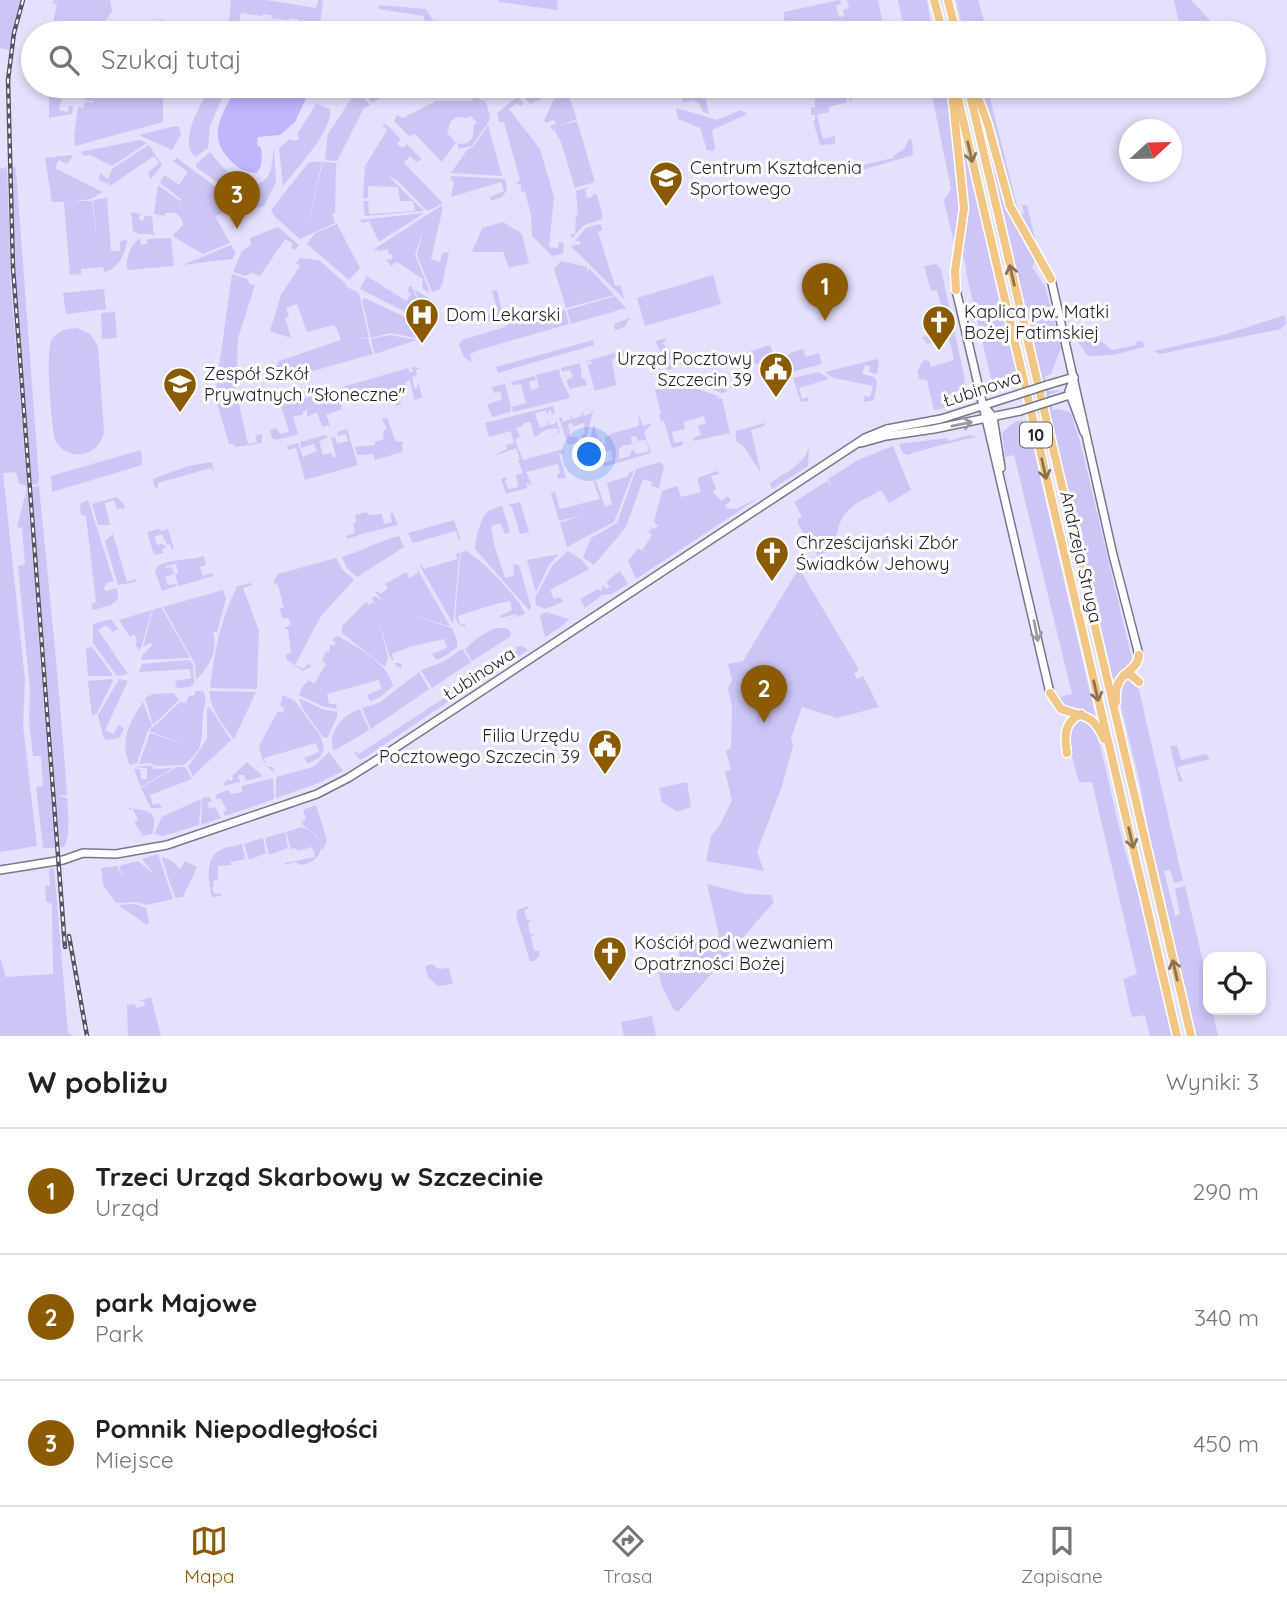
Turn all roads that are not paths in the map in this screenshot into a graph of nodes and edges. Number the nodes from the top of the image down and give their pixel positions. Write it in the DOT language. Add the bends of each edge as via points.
graph roads {
  1 [pos="934,0"];
  2 [pos="948,0"];
  3 [pos="939,21"];
  4 [pos="953,21"];
  5 [pos="954,98"];
  6 [pos="956,98"];
  7 [pos="974,98"];
  8 [pos="976,98"];
  9 [pos="1051,279"];
  10 [pos="956,290"];
  11 [pos="1074,377"];
  12 [pos="1074,394"];
  13 [pos="984,406"];
  14 [pos="989,418"];
  15 [pos="860,443"];
  16 [pos="1139,654"];
  17 [pos="1121,677"];
  18 [pos="1139,682"];
  19 [pos="1050,693"];
  20 [pos="1082,714"];
  21 [pos="1067,753"];
  22 [pos="1128,770"];
  23 [pos="1118,785"];
  24 [pos="0,868"];
  25 [pos="1178,1036"];
  26 [pos="1191,1036"];
  1 -- 3 [label="main road"];
  2 -- 4 [label="main road"];
  5 -- 10 [label="main road" via="964,208"];
  6 -- 23 [label="main road, Andrzeja Struga / 10, one-way"];
  22 -- 7 [label="main road, Andrzeja Struga / 10, one-way"];
  8 -- 9 [label="main road" via="1010,206"];
  9 -- 11 [label="street, Andrzeja Struga"];
  10 -- 13 [label="street"];
  11 -- 12 [label="street, Andrzeja Struga"];
  11 -- 13 [label="street, Łubinowa, bridge"];
  12 -- 14 [label="street, Łubinowa, bridge"];
  12 -- 16 [label="street, Andrzeja Struga"];
  13 -- 14 [label="street"];
  13 -- 15 [label="street, Łubinowa" via="887,429"];
  15 -- 14 [label="street, Łubinowa, one-way"];
  14 -- 19 [label="street, one-way"];
  15 -- 24 [label="street, Łubinowa" via="331,788 167,845 116,854 83,853"];
  16 -- 17 [label="main road" via="1137,663"];
  17 -- 18 [label="main road" via="1131,675"];
  17 -- 22 [label="main road" via="1116,697"];
  19 -- 20 [label="main road" via="1061,709"];
  20 -- 21 [label="main road" via="1067,728"];
  20 -- 23 [label="main road" via="1101,731"];
  26 -- 22 [label="main road, Andrzeja Struga / 10, one-way"];
  23 -- 25 [label="main road, Andrzeja Struga / 10, one-way"];
}
